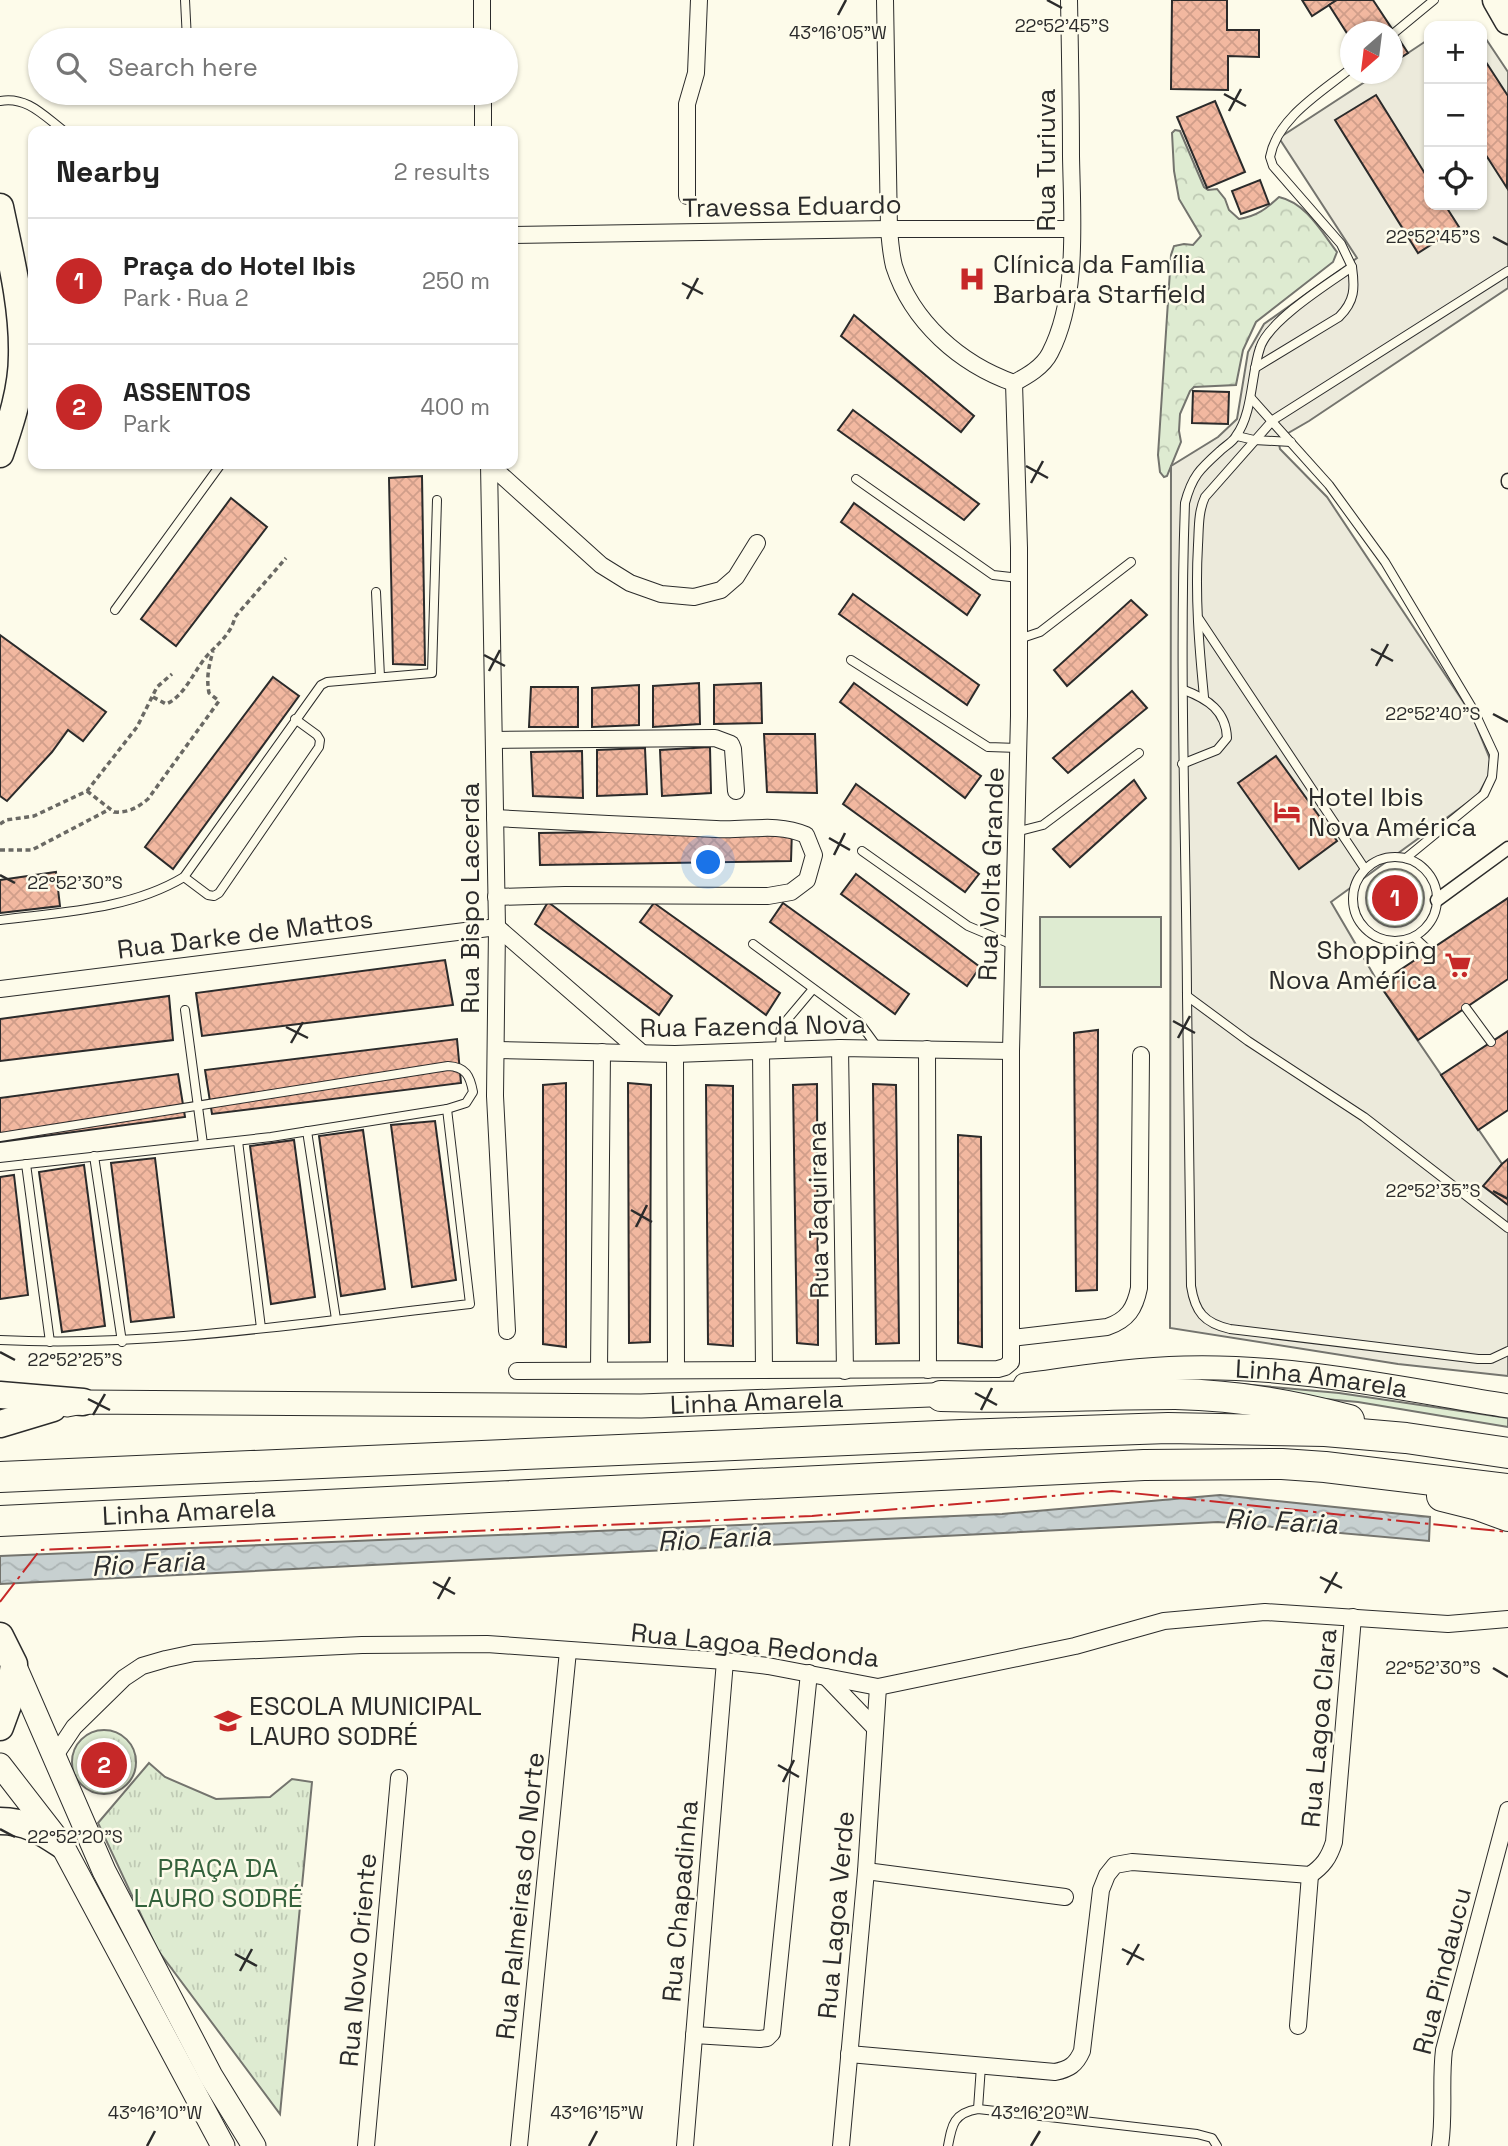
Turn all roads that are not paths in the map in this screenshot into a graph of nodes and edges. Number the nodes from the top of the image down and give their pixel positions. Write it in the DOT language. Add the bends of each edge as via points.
graph roads {
  1 [pos="185,0"];
  2 [pos="482,0"];
  3 [pos="699,0"];
  4 [pos="885,0"];
  5 [pos="1069,0"];
  6 [pos="1434,0"];
  7 [pos="1496,0"];
  8 [pos="1508,21"];
  9 [pos="1403,26"];
  10 [pos="186,28"];
  11 [pos="482,28"];
  12 [pos="1340,77"];
  13 [pos="0,101"];
  14 [pos="28,104"];
  15 [pos="30,105"];
  16 [pos="483,105"];
  17 [pos="57,126"];
  18 [pos="484,126"];
  19 [pos="687,196"];
  20 [pos="0,206"];
  21 [pos="889,229"];
  22 [pos="1072,229"];
  23 [pos="518,236"];
  24 [pos="1352,267"];
  25 [pos="1508,271"];
  26 [pos="27,309"];
  27 [pos="1255,368"];
  28 [pos="1014,383"];
  29 [pos="1251,398"];
  30 [pos="1273,420"];
  31 [pos="1237,436"];
  32 [pos="1254,440"];
  33 [pos="1291,442"];
  34 [pos="0,454"];
  35 [pos="217,469"];
  36 [pos="489,469"];
  37 [pos="495,469"];
  38 [pos="856,479"];
  39 [pos="437,499"];
  40 [pos="757,543"];
  41 [pos="1131,562"];
  42 [pos="1019,578"];
  43 [pos="376,592"];
  44 [pos="115,610"];
  45 [pos="1196,613"];
  46 [pos="1019,639"];
  47 [pos="851,660"];
  48 [pos="380,677"];
  49 [pos="1184,690"];
  50 [pos="1204,697"];
  51 [pos="295,719"];
  52 [pos="494,740"];
  53 [pos="1018,748"];
  54 [pos="1139,753"];
  55 [pos="1182,764"];
  56 [pos="736,791"];
  57 [pos="495,818"];
  58 [pos="1016,832"];
  59 [pos="1508,848"];
  60 [pos="862,851"];
  61 [pos="1406,858"];
  62 [pos="1365,869"];
  63 [pos="184,877"];
  64 [pos="496,897"];
  65 [pos="1437,900"];
  66 [pos="0,920"];
  67 [pos="497,927"];
  68 [pos="1414,937"];
  69 [pos="753,944"];
  70 [pos="1013,945"];
  71 [pos="1429,951"];
  72 [pos="0,989"];
  73 [pos="813,989"];
  74 [pos="1187,996"];
  75 [pos="1466,1008"];
  76 [pos="185,1010"];
  77 [pos="1491,1042"];
  78 [pos="840,1048"];
  79 [pos="878,1048"];
  80 [pos="927,1049"];
  81 [pos="496,1050"];
  82 [pos="780,1050"];
  83 [pos="761,1051"];
  84 [pos="1010,1051"];
  85 [pos="601,1052"];
  86 [pos="642,1053"];
  87 [pos="675,1054"];
  88 [pos="1141,1055"];
  89 [pos="198,1105"];
  90 [pos="447,1109"];
  91 [pos="307,1131"];
  92 [pos="0,1137"];
  93 [pos="238,1141"];
  94 [pos="203,1144"];
  95 [pos="94,1156"];
  96 [pos="26,1164"];
  97 [pos="0,1167"];
  98 [pos="1508,1228"];
  99 [pos="336,1319"];
  100 [pos="261,1328"];
  101 [pos="507,1331"];
  102 [pos="1012,1338"];
  103 [pos="0,1340"];
  104 [pos="50,1342"];
  105 [pos="122,1342"];
  106 [pos="1508,1351"];
  107 [pos="676,1369"];
  108 [pos="599,1370"];
  109 [pos="764,1370"];
  110 [pos="845,1370"];
  111 [pos="928,1370"];
  112 [pos="517,1371"];
  113 [pos="0,1395"];
  114 [pos="941,1396"];
  115 [pos="1502,1401"];
  116 [pos="83,1402"];
  117 [pos="0,1408"];
  118 [pos="53,1408"];
  119 [pos="0,1424"];
  120 [pos="1406,1438"];
  121 [pos="1508,1453"];
  122 [pos="1383,1473"];
  123 [pos="4,1477"];
  124 [pos="1508,1489"];
  125 [pos="1508,1516"];
  126 [pos="2,1520"];
  127 [pos="1353,1617"];
  128 [pos="1508,1619"];
  129 [pos="0,1636"];
  130 [pos="568,1651"];
  131 [pos="725,1661"];
  132 [pos="14,1664"];
  133 [pos="809,1673"];
  134 [pos="826,1677"];
  135 [pos="878,1687"];
  136 [pos="0,1727"];
  137 [pos="74,1727"];
  138 [pos="875,1727"];
  139 [pos="45,1735"];
  140 [pos="54,1757"];
  141 [pos="0,1765"];
  142 [pos="399,1778"];
  143 [pos="1508,1810"];
  144 [pos="0,1821"];
  145 [pos="62,1845"];
  146 [pos="866,1871"];
  147 [pos="1310,1875"];
  148 [pos="1066,1897"];
  149 [pos="1298,2025"];
  150 [pos="694,2035"];
  151 [pos="849,2054"];
  152 [pos="981,2066"];
  153 [pos="978,2109"];
  154 [pos="223,2146"];
  155 [pos="254,2146"];
  156 [pos="366,2146"];
  157 [pos="519,2146"];
  158 [pos="685,2146"];
  159 [pos="841,2146"];
  160 [pos="948,2146"];
  161 [pos="1217,2146"];
  162 [pos="1440,2146"];
  1 -- 10 [label="lane"];
  2 -- 11 [label="street"];
  3 -- 19 [label="street" via="696,73 687,104"];
  4 -- 21 [label="street"];
  5 -- 22 [label="street, Rua Turiuva"];
  6 -- 9 [label="lane"];
  7 -- 8 [label="main road"];
  12 -- 24 [label="lane" via="1278,133 1270,157 1341,244"];
  13 -- 14 [label="lane"];
  15 -- 17 [label="lane"];
  16 -- 18 [label="street"];
  20 -- 26 [label="main road"];
  21 -- 22 [label="street, Travessa Eduardo"];
  21 -- 23 [label="street, Travessa Eduardo"];
  21 -- 28 [label="street" via="902,288 917,312 962,358"];
  22 -- 28 [label="street, Rua Turiuva" via="1067,297 1058,333 1049,355 1034,372"];
  24 -- 27 [label="lane" via="1278,322 1260,346"];
  24 -- 27 [label="lane" via="1355,289 1346,310"];
  25 -- 30 [label="lane"];
  26 -- 34 [label="main road" via="20,384"];
  27 -- 29 [label="lane"];
  28 -- 42 [label="street, Rua Volta Grande"];
  29 -- 30 [label="lane"];
  29 -- 31 [label="lane"];
  30 -- 32 [label="lane"];
  30 -- 33 [label="lane"];
  31 -- 32 [label="lane"];
  31 -- 49 [label="lane" via="1197,472 1185,503"];
  32 -- 33 [label="lane"];
  32 -- 45 [label="lane" via="1202,502"];
  33 -- 61 [label="lane" via="1385,562 1474,711 1494,754 1492,777 1484,794"];
  35 -- 44 [label="lane"];
  36 -- 52 [label="street, Rua Bispo Lacerda"];
  37 -- 40 [label="street" via="601,565 630,583 661,594 694,597 721,590 736,577"];
  38 -- 42 [label="lane" via="993,575"];
  39 -- 48 [label="lane" via="432,673"];
  41 -- 46 [label="lane" via="1040,632"];
  42 -- 46 [label="street, Rua Volta Grande"];
  43 -- 48 [label="lane"];
  45 -- 50 [label="lane"];
  45 -- 62 [label="lane"];
  46 -- 53 [label="street, Rua Volta Grande"];
  47 -- 53 [label="lane" via="988,747"];
  48 -- 51 [label="lane" via="327,682"];
  49 -- 50 [label="lane"];
  49 -- 55 [label="lane"];
  50 -- 55 [label="lane" via="1222,716 1227,738 1217,750"];
  51 -- 63 [label="lane"];
  51 -- 63 [label="lane" via="317,735 319,747 219,893 208,895"];
  52 -- 56 [label="street" via="715,738 731,744"];
  52 -- 57 [label="street, Rua Bispo Lacerda"];
  53 -- 58 [label="street, Rua Volta Grande"];
  54 -- 58 [label="lane" via="1043,825"];
  55 -- 74 [label="lane"];
  57 -- 64 [label="street, Rua Bispo Lacerda"];
  57 -- 64 [label="street" via="720,830 776,827 806,835 814,855 807,880 791,892"];
  58 -- 70 [label="street, Rua Volta Grande"];
  59 -- 65 [label="street"];
  60 -- 70 [label="lane" via="968,926"];
  61 -- 62 [label="lane" via="1382,858"];
  61 -- 65 [label="lane" via="1429,874"];
  62 -- 68 [label="lane" via="1352,899 1363,928 1385,940"];
  63 -- 66 [label="lane" via="102,908"];
  64 -- 67 [label="street, Rua Bispo Lacerda"];
  65 -- 68 [label="lane" via="1431,922"];
  67 -- 72 [label="street, Rua Darke de Mattos"];
  67 -- 81 [label="street, Rua Bispo Lacerda"];
  67 -- 86 [label="street"];
  68 -- 71 [label="lane"];
  69 -- 73 [label="lane"];
  70 -- 84 [label="street, Rua Volta Grande"];
  73 -- 79 [label="lane" via="859,1022"];
  73 -- 82 [label="lane" via="782,1027"];
  74 -- 98 [label="lane" via="1364,1117"];
  74 -- 106 [label="lane" via="1191,1286 1198,1313 1215,1326 1230,1329 1478,1359"];
  75 -- 77 [label="lane"];
  76 -- 89 [label="lane"];
  78 -- 79 [label="street, Rua Fazenda Nova"];
  78 -- 82 [label="street, Rua Fazenda Nova"];
  78 -- 110 [label="street, Rua Jaquirana"];
  79 -- 80 [label="street, Rua Fazenda Nova"];
  80 -- 84 [label="street, Rua Fazenda Nova"];
  80 -- 111 [label="street"];
  81 -- 85 [label="street, Rua Fazenda Nova"];
  81 -- 101 [label="street, Rua Bispo Lacerda"];
  82 -- 83 [label="street, Rua Fazenda Nova"];
  83 -- 87 [label="street, Rua Fazenda Nova"];
  83 -- 109 [label="street"];
  84 -- 102 [label="street, Rua Volta Grande"];
  85 -- 86 [label="street, Rua Fazenda Nova"];
  85 -- 108 [label="street"];
  86 -- 87 [label="street, Rua Fazenda Nova"];
  87 -- 107 [label="street"];
  88 -- 102 [label="street" via="1136,1303 1120,1323 1108,1327"];
  89 -- 90 [label="lane" via="455,1066 470,1077 473,1092 460,1107"];
  89 -- 92 [label="lane"];
  89 -- 94 [label="lane"];
  90 -- 91 [label="lane"];
  90 -- 99 [label="lane" via="470,1304"];
  91 -- 93 [label="lane"];
  91 -- 99 [label="lane"];
  93 -- 94 [label="lane"];
  93 -- 100 [label="lane"];
  94 -- 95 [label="lane"];
  95 -- 96 [label="lane"];
  95 -- 105 [label="lane"];
  96 -- 97 [label="lane"];
  96 -- 104 [label="lane"];
  99 -- 100 [label="lane"];
  100 -- 105 [label="lane"];
  102 -- 111 [label="street, Rua Volta Grande" via="1009,1366"];
  103 -- 104 [label="lane"];
  104 -- 105 [label="lane"];
  107 -- 108 [label="street"];
  107 -- 109 [label="street"];
  108 -- 112 [label="street"];
  109 -- 110 [label="street"];
  110 -- 111 [label="street"];
  113 -- 116 [label="main road"];
  114 -- 115 [label="main road, Linha Amarela" via="1185,1368 1300,1373"];
  114 -- 116 [label="main road, Linha Amarela" via="641,1406"];
  114 -- 120 [label="highway" via="1178,1394 1314,1410"];
  116 -- 118 [label="main road, Linha Amarela"];
  117 -- 118 [label="main road, Linha Amarela"];
  118 -- 119 [label="main road"];
  120 -- 121 [label="highway, Linha Amarela"];
  120 -- 123 [label="highway, Linha Amarela" via="1258,1428 1073,1430"];
  122 -- 124 [label="highway, Linha Amarela"];
  122 -- 125 [label="highway" via="1433,1494"];
  122 -- 126 [label="highway, Linha Amarela" via="1282,1464 1144,1465"];
  127 -- 128 [label="street, Rua Lagoa Redonda" via="1448,1624"];
  127 -- 135 [label="street, Rua Lagoa Redonda" via="1265,1612 1164,1621 1075,1646"];
  127 -- 147 [label="street, Rua Lagoa Clara" via="1334,1842 1329,1857"];
  129 -- 132 [label="main road"];
  130 -- 131 [label="street, Rua Lagoa Redonda"];
  130 -- 137 [label="street, Rua Lagoa Redonda" via="435,1643 194,1653 142,1667 124,1678"];
  130 -- 157 [label="street, Rua Palmeiras do Norte"];
  131 -- 133 [label="street, Rua Lagoa Redonda"];
  131 -- 150 [label="street, Rua Chapadinha"];
  132 -- 136 [label="main road"];
  132 -- 139 [label="main road"];
  133 -- 134 [label="street, Rua Lagoa Redonda"];
  133 -- 150 [label="street" via="772,2033 760,2039"];
  134 -- 135 [label="street, Rua Lagoa Redonda"];
  134 -- 138 [label="street"];
  135 -- 138 [label="street, Rua Lagoa Verde"];
  137 -- 139 [label="street, Rua Lagoa Redonda"];
  137 -- 140 [label="street, Rua Lagoa Redonda"];
  138 -- 146 [label="street, Rua Lagoa Verde"];
  139 -- 140 [label="main road"];
  140 -- 155 [label="main road" via="130,1924"];
  141 -- 145 [label="main road"];
  142 -- 156 [label="street, Rua Novo Oriente"];
  143 -- 162 [label="street, Rua Pindaucu" via="1444,2050"];
  144 -- 145 [label="main road" via="33,1826"];
  145 -- 154 [label="main road"];
  146 -- 148 [label="street"];
  146 -- 151 [label="street, Rua Lagoa Verde"];
  147 -- 149 [label="street"];
  147 -- 152 [label="street" via="1132,1862 1115,1865 1101,1890 1077,2062 1055,2072"];
  150 -- 158 [label="street, Rua Chapadinha"];
  151 -- 152 [label="street"];
  151 -- 159 [label="street, Rua Lagoa Verde"];
  152 -- 153 [label="lane"];
  153 -- 160 [label="lane" via="959,2115"];
  153 -- 161 [label="lane" via="1196,2134 1212,2138"];
}
